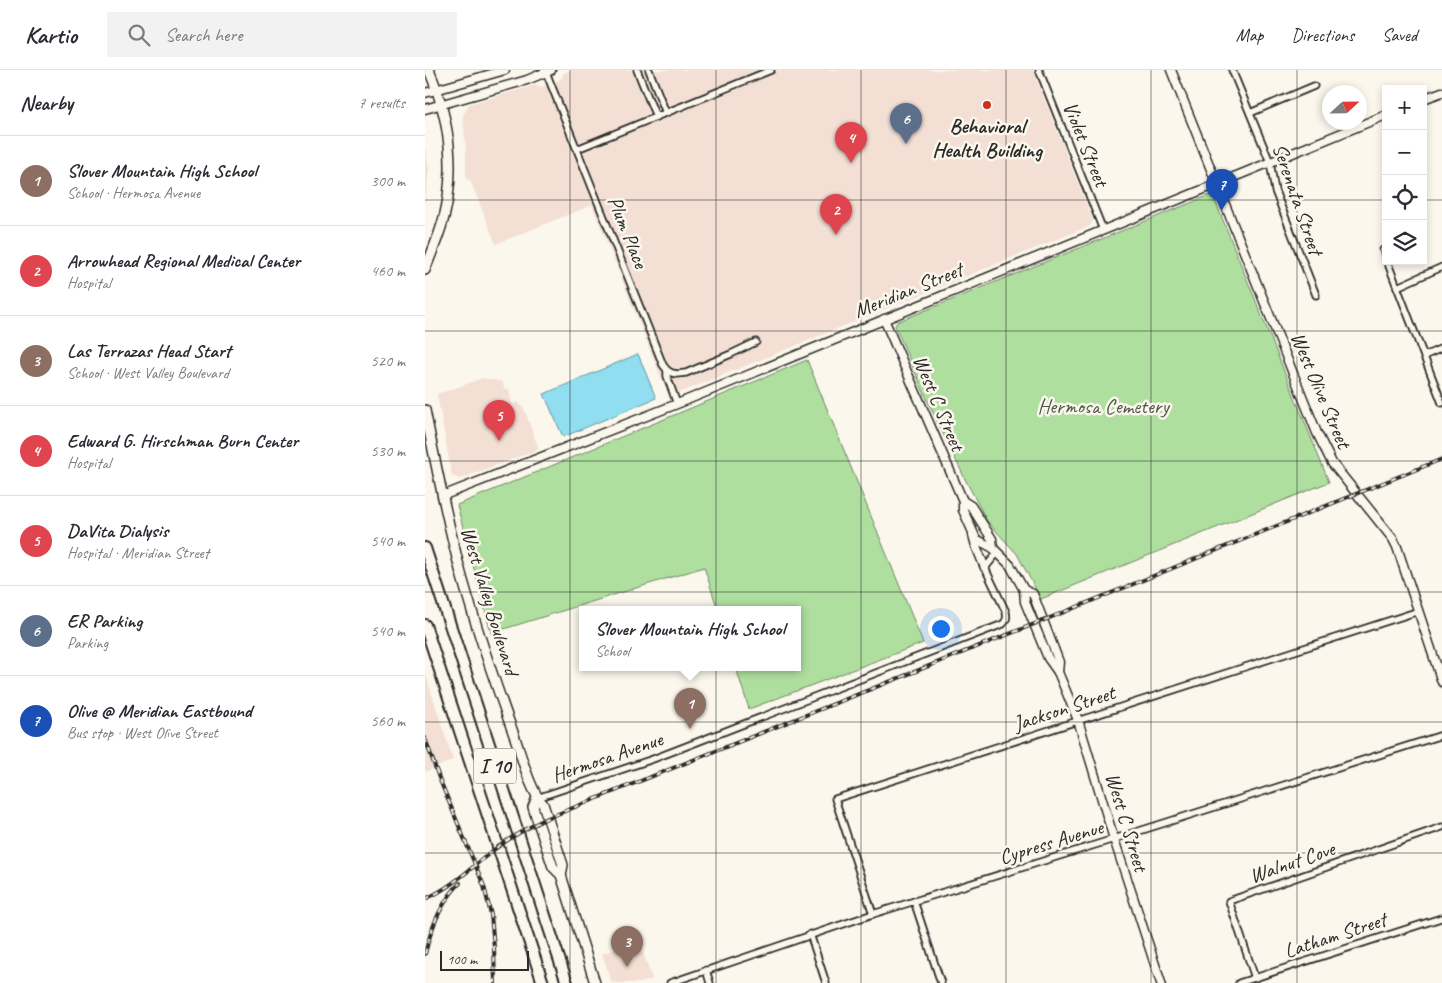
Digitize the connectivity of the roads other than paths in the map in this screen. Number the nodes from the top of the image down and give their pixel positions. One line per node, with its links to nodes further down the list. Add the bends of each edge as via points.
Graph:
1 (429, 70): 11 (main road)
2 (505, 70): 11 (street)
3 (637, 70): 19 (street)
4 (649, 70): 17 (street)
5 (771, 70): 17 (street)
6 (1039, 70): 24 (street, Violet Street)
7 (1171, 70): 23 (street, West Olive Street)
8 (1232, 70): 18 (street, Serenata Street)
9 (549, 71): 15 (street); 21 (street, Plum Place)
10 (1314, 86): 18 (street)
11 (437, 90): 13 (street); 15 (main road)
12 (1442, 92): 14 (street)
13 (425, 93)
14 (1427, 98)
15 (441, 105): 16 (street); 27 (main road, via 448,137 448,198)
16 (425, 108)
17 (666, 113): 19 (street)
18 (1250, 113): 22 (street, Serenata Street)
19 (656, 117): 21 (street)
20 (1382, 117): 22 (street, Meridian Street)
21 (577, 149): 34 (street, Plum Place)
22 (1270, 162): 23 (street, Meridian Street); 29 (street, Serenata Street, via 1275,191)
23 (1217, 184): 24 (street, Meridian Street); 44 (street, West Olive Street, via 1320,439 1333,463 1393,539)
24 (1103, 230): 30 (street, Meridian Street)
25 (1388, 265): 28 (street)
26 (1442, 267): 28 (street)
27 (425, 270)
28 (1397, 287): 33 (street)
29 (1316, 295)
30 (884, 319): 36 (street, Meridian Street); 39 (street, West C Street)
31 (756, 342): 34 (street, via 686,373)
32 (1442, 348): 33 (street)
33 (1424, 356): 35 (street)
34 (667, 370): 36 (street, Plum Place)
35 (1442, 403)
36 (677, 404): 38 (street, Meridian Street)
37 (425, 410): 38 (main road, West Valley Boulevard)
38 (442, 496): 49 (main road, West Valley Boulevard, via 463,579)
39 (963, 501): 40 (street, West C Street); 42 (street, West C Street, via 971,506 992,539)
40 (971, 531): 42 (street, West C Street, via 976,539); 43 (street)
41 (425, 548): 59 (highway, I 10)
42 (995, 550): 43 (street); 47 (street, West C Street, via 1010,564 1024,590 1025,602 1048,658 1058,672)
43 (985, 568): 49 (street, Hermosa Avenue, via 1006,612 1003,624 653,759)
44 (1419, 610): 46 (street, West Olive Street); 47 (street, Jackson Street)
45 (425, 625): 58 (highway, I 10)
46 (1442, 682)
47 (1078, 720): 51 (street, West C Street); 53 (street, Jackson Street, via 835,798)
48 (1442, 735): 51 (street, Cypress Avenue)
49 (537, 798): 60 (main road, West Valley Boulevard, via 533,806 553,867 561,875)
50 (1442, 827): 57 (street, Walnut Cove, via 1229,901)
51 (1114, 839): 52 (street, Cypress Avenue); 65 (street, West C Street)
52 (914, 901): 53 (street, Cypress Avenue); 64 (street)
53 (873, 914): 55 (street, Cypress Avenue)
54 (1441, 918): 57 (street, Latham Street)
55 (811, 934): 56 (street, Cypress Avenue); 63 (street)
56 (706, 970): 61 (street, Cypress Avenue); 62 (street)
57 (1255, 978): 66 (street, Latham Street)
58 (543, 983)
59 (567, 983)
60 (595, 983)
61 (670, 983)
62 (710, 983)
63 (826, 983)
64 (941, 983)
65 (1161, 983)
66 (1239, 983)

